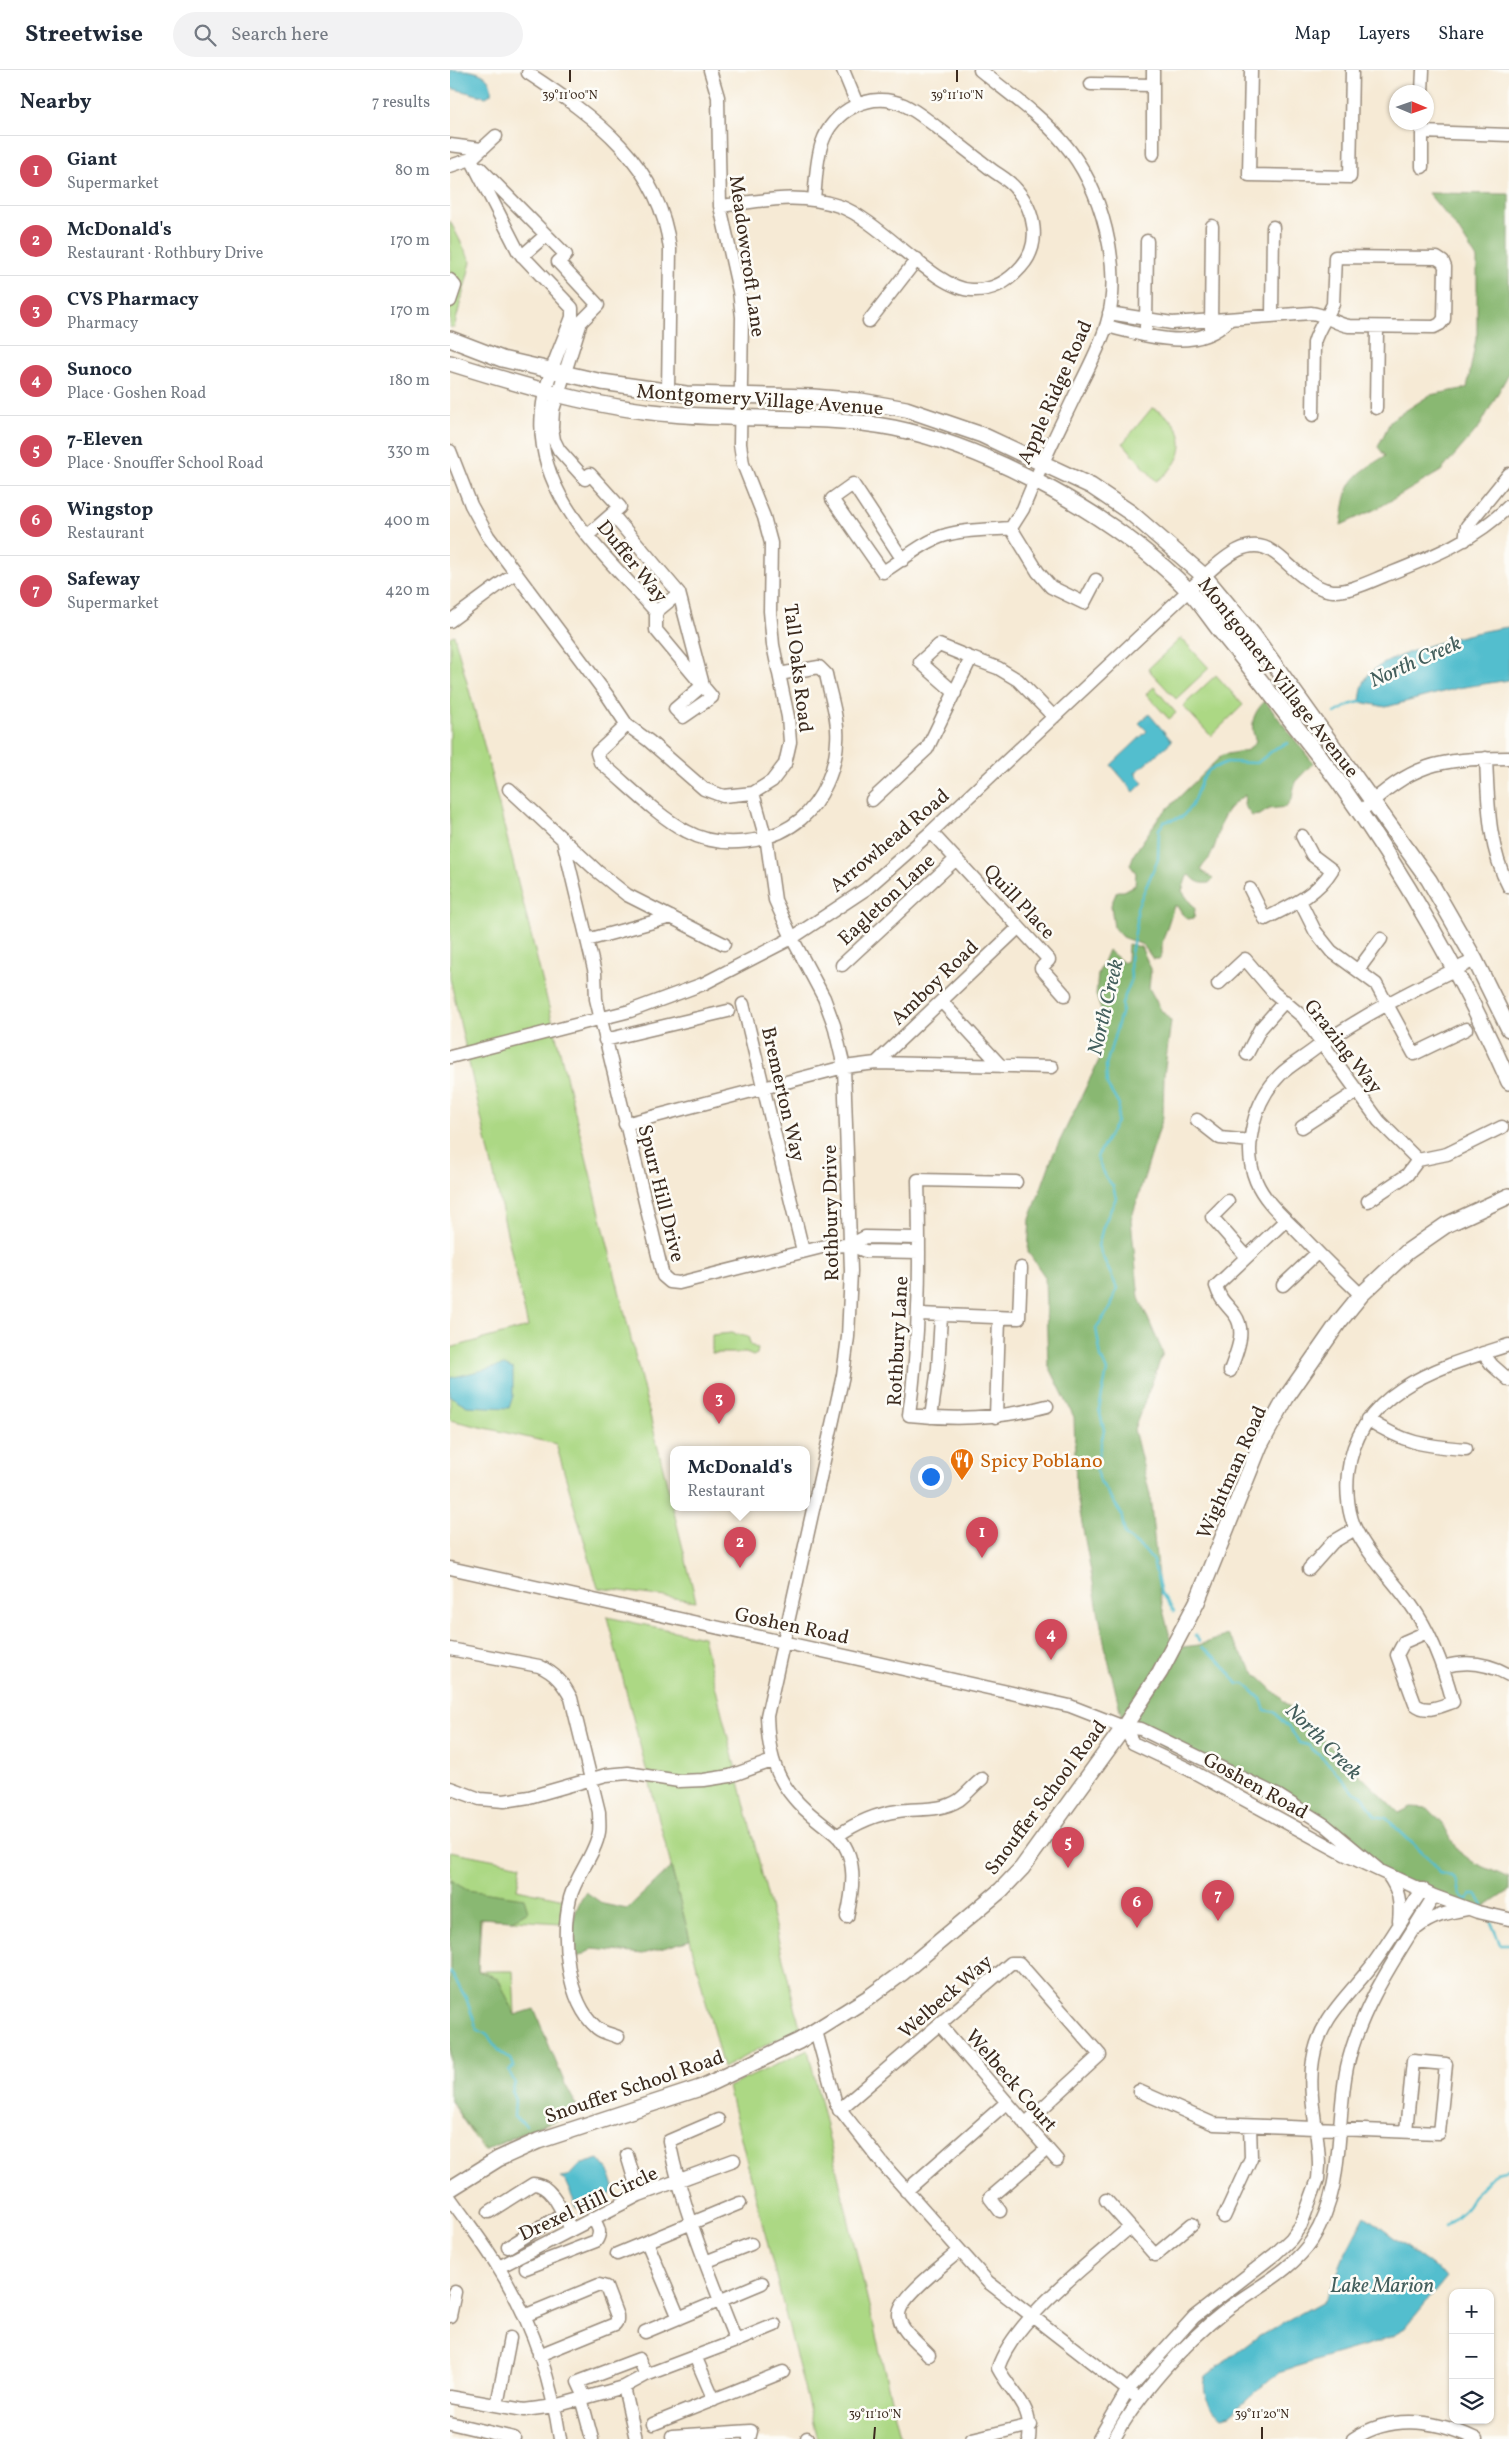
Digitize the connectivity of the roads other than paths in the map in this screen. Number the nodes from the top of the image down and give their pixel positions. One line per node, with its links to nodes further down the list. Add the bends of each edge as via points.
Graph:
1 (710, 70): 24 (street, Meadowcroft Lane, via 718,97)
2 (843, 70): 12 (street)
3 (980, 70): 33 (street, Apple Ridge Road, via 1038,116 1064,142 1083,171 1099,204 1108,237 1112,280)
4 (1153, 70): 10 (street)
5 (1251, 70): 6 (street, via 1249,175 1350,177)
6 (1352, 70)
7 (1422, 70): 11 (street)
8 (528, 73): 47 (street, via 566,98 622,147 652,186 662,207 670,249)
9 (1091, 84): 10 (street)
10 (1153, 85): 19 (street)
11 (1422, 85)
12 (857, 104): 23 (street, via 828,128 821,144); 30 (street, via 891,101 916,111 1015,188 1030,209 1034,227 1033,247 1012,278 996,286 971,290 959,288 946,282)
13 (1434, 129): 15 (street)
14 (1422, 130): 22 (street)
15 (1509, 135)
16 (496, 136): 18 (street)
17 (450, 145): 18 (street)
18 (481, 150): 20 (street)
19 (1153, 154)
20 (471, 159): 21 (street); 27 (street, Duffer Way); 29 (street, Duffer Way)
21 (450, 166)
22 (1422, 167)
23 (814, 199): 24 (street, via 796,196); 30 (street, via 841,206 858,215)
24 (720, 206): 49 (street, Meadowcroft Lane, via 742,317)
25 (1212, 226): 37 (street)
26 (1273, 227): 34 (street)
27 (546, 236): 29 (street); 46 (street, Duffer Way, via 566,255 558,262 598,305 582,322)
28 (1147, 241): 36 (street)
29 (522, 256): 46 (street, Duffer Way, via 572,308)
30 (918, 259): 39 (street)
31 (450, 280): 32 (street, via 455,286)
32 (450, 301)
33 (1109, 312): 36 (street); 40 (street, Apple Ridge Road)
34 (1272, 316): 35 (street, via 1311,312); 38 (street)
35 (1325, 316): 41 (street, via 1338,324); 41 (street, via 1333,304 1335,257 1437,258 1443,262 1444,319 1440,324 1434,327); 51 (street, via 1314,343)
36 (1146, 320): 37 (street, via 1172,323); 43 (street)
37 (1212, 320): 38 (street); 42 (street)
38 (1229, 320): 42 (street)
39 (869, 321)
40 (1106, 326): 43 (street); 55 (street, Apple Ridge Road)
41 (1377, 326): 50 (street)
42 (1211, 333): 43 (street, via 1178,340)
43 (1145, 334)
44 (450, 339): 46 (main road, Montgomery Village Avenue, via 502,359)
45 (450, 364): 48 (main road, Montgomery Village Avenue)
46 (558, 373): 47 (main road, Montgomery Village Avenue); 48 (street, Duffer Way)
47 (668, 391): 49 (main road, Montgomery Village Avenue)
48 (552, 394): 52 (main road, Montgomery Village Avenue, via 615,409); 53 (street, Duffer Way, via 542,412)
49 (741, 397): 52 (street, Meadowcroft Lane); 55 (main road, Montgomery Village Avenue, via 813,398 906,410 982,435)
50 (1376, 408)
51 (1313, 415)
52 (740, 418): 57 (main road, Montgomery Village Avenue, via 843,421 893,428 937,439 995,460); 72 (street, Tall Oaks Road, via 743,464 771,543 770,611)
53 (549, 443): 59 (street, Duffer Way, via 585,479 590,474 620,507); 61 (street, Duffer Way, via 544,455 554,487)
54 (450, 452): 64 (street, Tall Oaks Road, via 471,505 488,536)
55 (1043, 462): 57 (street, Apple Ridge Road); 65 (main road, Montgomery Village Avenue, via 1091,486 1131,513)
56 (1509, 474): 62 (street, via 1467,526)
57 (1035, 480): 60 (street, Apple Ridge Road); 67 (main road, Montgomery Village Avenue, via 1145,552)
58 (1509, 506): 62 (street, Arrowhead Road, via 1495,520)
59 (612, 514): 61 (street); 68 (street, Duffer Way)
60 (1011, 528): 63 (street, via 946,534); 66 (street, via 1051,587 1084,603)
61 (588, 535): 69 (street, Duffer Way)
62 (1465, 540): 65 (street, Arrowhead Road, via 1424,560 1342,590 1333,591 1312,584 1272,550 1260,547 1236,550)
63 (903, 560): 63 (street, via 883,572 832,498 854,484)
64 (515, 573): 70 (street); 75 (street, Tall Oaks Road)
65 (1204, 576): 67 (street, Arrowhead Road); 81 (main road, Montgomery Village Avenue, via 1254,636)
66 (1096, 580)
67 (1188, 590): 74 (street, Arrowhead Road); 82 (main road, Montgomery Village Avenue, via 1337,780)
68 (679, 593): 69 (street); 69 (street, Duffer Way, via 703,685 656,630)
69 (656, 612)
70 (450, 621)
71 (971, 658): 73 (street); 73 (street, via 939,645 920,662); 74 (street, via 1018,680)
72 (778, 674): 79 (street, Tall Oaks Road, via 790,742 785,764 772,781); 85 (street, via 819,666 826,674 837,741 832,772 816,802 801,819)
73 (955, 693): 80 (street, via 927,749)
74 (1054, 717): 83 (street, Arrowhead Road)
75 (627, 725): 79 (street, Tall Oaks Road, via 704,789 723,796); 85 (street, via 597,753 600,762 667,818 686,832 709,840 729,842)
76 (1486, 758): 77 (street); 81 (street, via 1428,766 1402,777); 88 (street, via 1493,842)
77 (1509, 758)
78 (509, 789): 86 (street)
79 (753, 793): 85 (street, Rothbury Drive)
80 (872, 800)
81 (1374, 800): 82 (street); 97 (main road, Montgomery Village Avenue, via 1429,880)
82 (1359, 813): 100 (main road, Montgomery Village Avenue, via 1409,890)
83 (931, 832): 87 (street, Quill Place); 93 (street, Arrowhead Road, via 866,889)
84 (1302, 836): 90 (street, via 1312,855 1332,870 1325,882)
85 (765, 837): 93 (street, Rothbury Drive, via 775,900)
86 (563, 840): 91 (street, via 627,895); 95 (street, Spurr Hill Drive)
87 (956, 859): 92 (street, Quill Place); 98 (street, Eagleton Lane)
88 (1509, 886)
89 (1250, 889): 90 (street, via 1265,919)
90 (1300, 901): 99 (street, via 1324,944)
91 (671, 917): 95 (street); 96 (street)
92 (1018, 928): 102 (street, Quill Place, via 1049,960 1041,968); 104 (street, Amboy Road)
93 (792, 938): 108 (street, Arrowhead Road, via 704,984 630,1011); 117 (street, Rothbury Drive, via 824,998)
94 (1381, 939): 99 (street)
95 (587, 940): 108 (street, Spurr Hill Drive)
96 (724, 944)
97 (1475, 960): 100 (street); 110 (main road, Montgomery Village Avenue)
98 (842, 965)
99 (1358, 970): 105 (street, via 1376,984)
100 (1453, 970): 105 (street); 119 (main road, Montgomery Village Avenue)
101 (1218, 984): 103 (street, Grazing Way, via 1245,959)
102 (1065, 995)
103 (1285, 1001): 112 (street, Grazing Way); 113 (street, via 1260,1029)
104 (942, 1002): 115 (street, Amboy Road); 116 (street)
105 (1388, 1003): 109 (street, via 1414,1054); 112 (street)
106 (743, 1004): 120 (street, Bremerton Way)
107 (728, 1011): 111 (street)
108 (600, 1018): 111 (street, Spurr Hill Drive); 114 (street, Arrowhead Road)
109 (1466, 1029)
110 (1509, 1029)
111 (606, 1040): 123 (street, Spurr Hill Drive)
112 (1324, 1043): 121 (street, Grazing Way); 126 (street, via 1280,1074 1270,1087 1254,1121)
113 (1247, 1054)
114 (450, 1057)
115 (876, 1063): 116 (street); 117 (street)
116 (1002, 1066): 118 (street)
117 (844, 1067): 120 (street); 134 (street, Rothbury Drive)
118 (1052, 1068)
119 (1509, 1082)
120 (762, 1089): 123 (street); 135 (street, Bremerton Way)
121 (1356, 1092): 124 (street); 127 (street, Grazing Way, via 1379,1121)
122 (1197, 1120): 126 (street, via 1220,1138)
123 (625, 1124): 135 (street, Spurr Hill Drive, via 660,1266 663,1276 670,1282 679,1283)
124 (1302, 1127)
125 (1502, 1127): 127 (street, via 1447,1154)
126 (1251, 1141): 132 (street, via 1251,1161 1256,1180 1265,1197)
127 (1418, 1160): 131 (street, via 1407,1175)
128 (1016, 1182): 133 (street, Rothbury Lane, via 918,1180)
129 (1509, 1196): 141 (main road, Wightman Road, via 1446,1225 1407,1252)
130 (1228, 1200): 138 (street, via 1212,1217)
131 (1368, 1201)
132 (1286, 1220): 137 (street); 138 (street)
133 (919, 1238): 134 (street, via 865,1237); 136 (street, Rothbury Lane)
134 (850, 1245): 135 (street, Spurr Hill Drive); 136 (street, Rothbury Lane, via 865,1251); 159 (street, Rothbury Drive, via 850,1294 843,1374)
135 (802, 1251)
136 (919, 1252): 142 (street, Rothbury Lane)
137 (1317, 1253): 140 (street); 141 (street)
138 (1246, 1256): 148 (street, via 1216,1286 1221,1300 1235,1315 1241,1333)
139 (1021, 1268): 144 (street, via 1018,1318)
140 (1284, 1285)
141 (1361, 1295): 163 (main road, Wightman Road, via 1286,1398 1253,1462 1185,1627)
142 (919, 1314): 143 (street); 152 (street, Rothbury Lane, via 909,1415)
143 (941, 1316): 144 (street); 152 (street)
144 (999, 1318): 151 (street)
145 (1509, 1337): 147 (street)
146 (1509, 1346): 147 (street)
147 (1483, 1352): 149 (street); 153 (street, via 1402,1388)
148 (1230, 1371)
149 (1509, 1380)
150 (1048, 1406): 151 (street, Rothbury Lane)
151 (996, 1416): 152 (street, Rothbury Lane)
152 (931, 1417)
153 (1367, 1419): 154 (street, via 1389,1433 1424,1446); 155 (street, via 1354,1442 1347,1480)
154 (1466, 1449)
155 (1355, 1529): 157 (street, via 1333,1542); 158 (street, via 1366,1550 1411,1605)
156 (450, 1568): 159 (street, Goshen Road)
157 (1309, 1569)
158 (1427, 1632): 161 (street); 161 (street, via 1401,1644 1398,1650 1398,1660 1418,1707 1433,1709 1453,1702)
159 (783, 1642): 163 (street, Goshen Road, via 1070,1706); 164 (street, Rothbury Drive, via 767,1716)
160 (450, 1649): 165 (street, via 549,1670 571,1698)
161 (1443, 1667): 162 (street, via 1468,1662)
162 (1509, 1675)
163 (1124, 1727): 169 (street, Goshen Road, via 1141,1729 1280,1796 1325,1826); 169 (street, Goshen Road, via 1133,1743 1197,1773); 177 (main road, Snouffer School Road, via 1022,1868 1001,1890 902,1973)
164 (772, 1761): 165 (street, via 730,1776 704,1780 628,1773); 168 (street, Rothbury Drive, via 794,1798)
165 (590, 1778): 167 (street, via 529,1797 504,1801 480,1799); 178 (street, via 599,1832 570,1898 566,1925 569,1972 587,2016 597,2028)
166 (982, 1779): 168 (street, via 949,1804 929,1810 899,1811 871,1817)
167 (450, 1788)
168 (837, 1836): 172 (street, via 854,1876)
169 (1383, 1872): 170 (street, Goshen Road); 174 (street, via 1396,1886 1400,1898)
170 (1428, 1892): 171 (street, Goshen Road); 174 (street); 175 (street)
171 (1468, 1908): 173 (street, Goshen Road); 175 (street, via 1425,1922)
172 (847, 1917)
173 (1509, 1918)
174 (1399, 1923): 185 (street, via 1371,1967 1344,1997 1323,2028 1313,2061)
175 (1410, 1935): 186 (street, via 1358,2032 1347,2068)
176 (940, 2026): 180 (street, Welbeck Court); 181 (street, Welbeck Way); 183 (street, Welbeck Way, via 1011,1964 1019,1963 1100,2055)
177 (816, 2031): 181 (street); 193 (main road, Snouffer School Road, via 707,2085 572,2128 524,2147)
178 (618, 2037)
179 (1139, 2091): 184 (street, via 1214,2124)
180 (1006, 2103): 183 (street, Welbeck Court); 194 (street)
181 (840, 2110): 194 (street)
182 (718, 2120): 192 (street, via 669,2141)
183 (1025, 2124): 188 (street, Welbeck Court)
184 (1250, 2126): 185 (street); 202 (street, via 1251,2158)
185 (1317, 2128): 186 (street); 233 (street, via 1318,2179 1301,2226 1275,2254 1194,2317)
186 (1341, 2130): 187 (street); 236 (street, via 1338,2169 1330,2201 1312,2239 1284,2270 1204,2328)
187 (1406, 2131): 187 (street, via 1413,2062 1446,2064 1439,2133)
188 (1047, 2149): 191 (street, Welbeck Court); 199 (street, via 990,2198)
189 (627, 2155): 195 (street)
190 (734, 2160): 192 (street)
191 (1056, 2160)
192 (677, 2183): 195 (street, Drexel Hill Circle); 204 (street, Drexel Hill Circle)
193 (450, 2189)
194 (906, 2191): 211 (street)
195 (639, 2195): 203 (street, Drexel Hill Circle)
196 (450, 2198): 214 (street)
197 (1106, 2200): 206 (street)
198 (740, 2203): 204 (street)
199 (1000, 2211)
200 (489, 2212): 201 (street, via 533,2184 539,2184 549,2192)
201 (562, 2214): 207 (street); 210 (street)
202 (1224, 2217)
203 (593, 2218): 207 (street, Drexel Hill Circle); 215 (street, via 600,2236 596,2241)
204 (690, 2223): 208 (street); 213 (street, Drexel Hill Circle)
205 (1192, 2224): 206 (street, via 1155,2256)
206 (1130, 2227): 219 (street)
207 (571, 2230): 214 (street, Drexel Hill Circle)
208 (647, 2242): 212 (street); 222 (street)
209 (751, 2244): 213 (street)
210 (508, 2247)
211 (959, 2252): 219 (street, via 988,2282); 228 (street, via 901,2306 901,2324)
212 (617, 2254)
213 (704, 2262): 218 (street, Drexel Hill Circle)
214 (499, 2267): 221 (street)
215 (526, 2268)
216 (762, 2283): 218 (street)
217 (455, 2292): 220 (street)
218 (720, 2302): 222 (street); 226 (street, Drexel Hill Circle)
219 (1032, 2315): 233 (street); 242 (street, via 1002,2356 998,2368 1017,2392)
220 (450, 2316)
221 (524, 2316): 227 (street); 227 (street, via 599,2285 606,2287 618,2321)
222 (679, 2318): 224 (street)
223 (775, 2325): 226 (street)
224 (645, 2332)
225 (510, 2338): 238 (street)
226 (736, 2341): 229 (street)
227 (540, 2355): 239 (street)
228 (929, 2355)
229 (695, 2356): 231 (street); 237 (street)
230 (783, 2372): 237 (street)
231 (646, 2375): 232 (street); 235 (street, via 639,2359 578,2382)
232 (624, 2387): 235 (street); 248 (street)
233 (1127, 2391): 236 (street); 251 (street)
234 (450, 2397): 238 (street)
235 (583, 2397): 239 (street); 247 (street)
236 (1141, 2399): 252 (street)
237 (714, 2400): 241 (street)
238 (497, 2405): 239 (street, via 524,2410)
239 (555, 2406): 246 (street)
240 (450, 2422): 245 (street)
241 (653, 2424)
242 (1031, 2425): 249 (street); 250 (street)
243 (750, 2435): 244 (street)
244 (672, 2436)
245 (514, 2438)
246 (560, 2439)
247 (592, 2439)
248 (636, 2439)
249 (972, 2439)
250 (1029, 2439)
251 (1099, 2439)
252 (1114, 2439)
253 (1353, 2439): 254 (street, via 1382,2425 1403,2421 1444,2425)
254 (1476, 2439)

